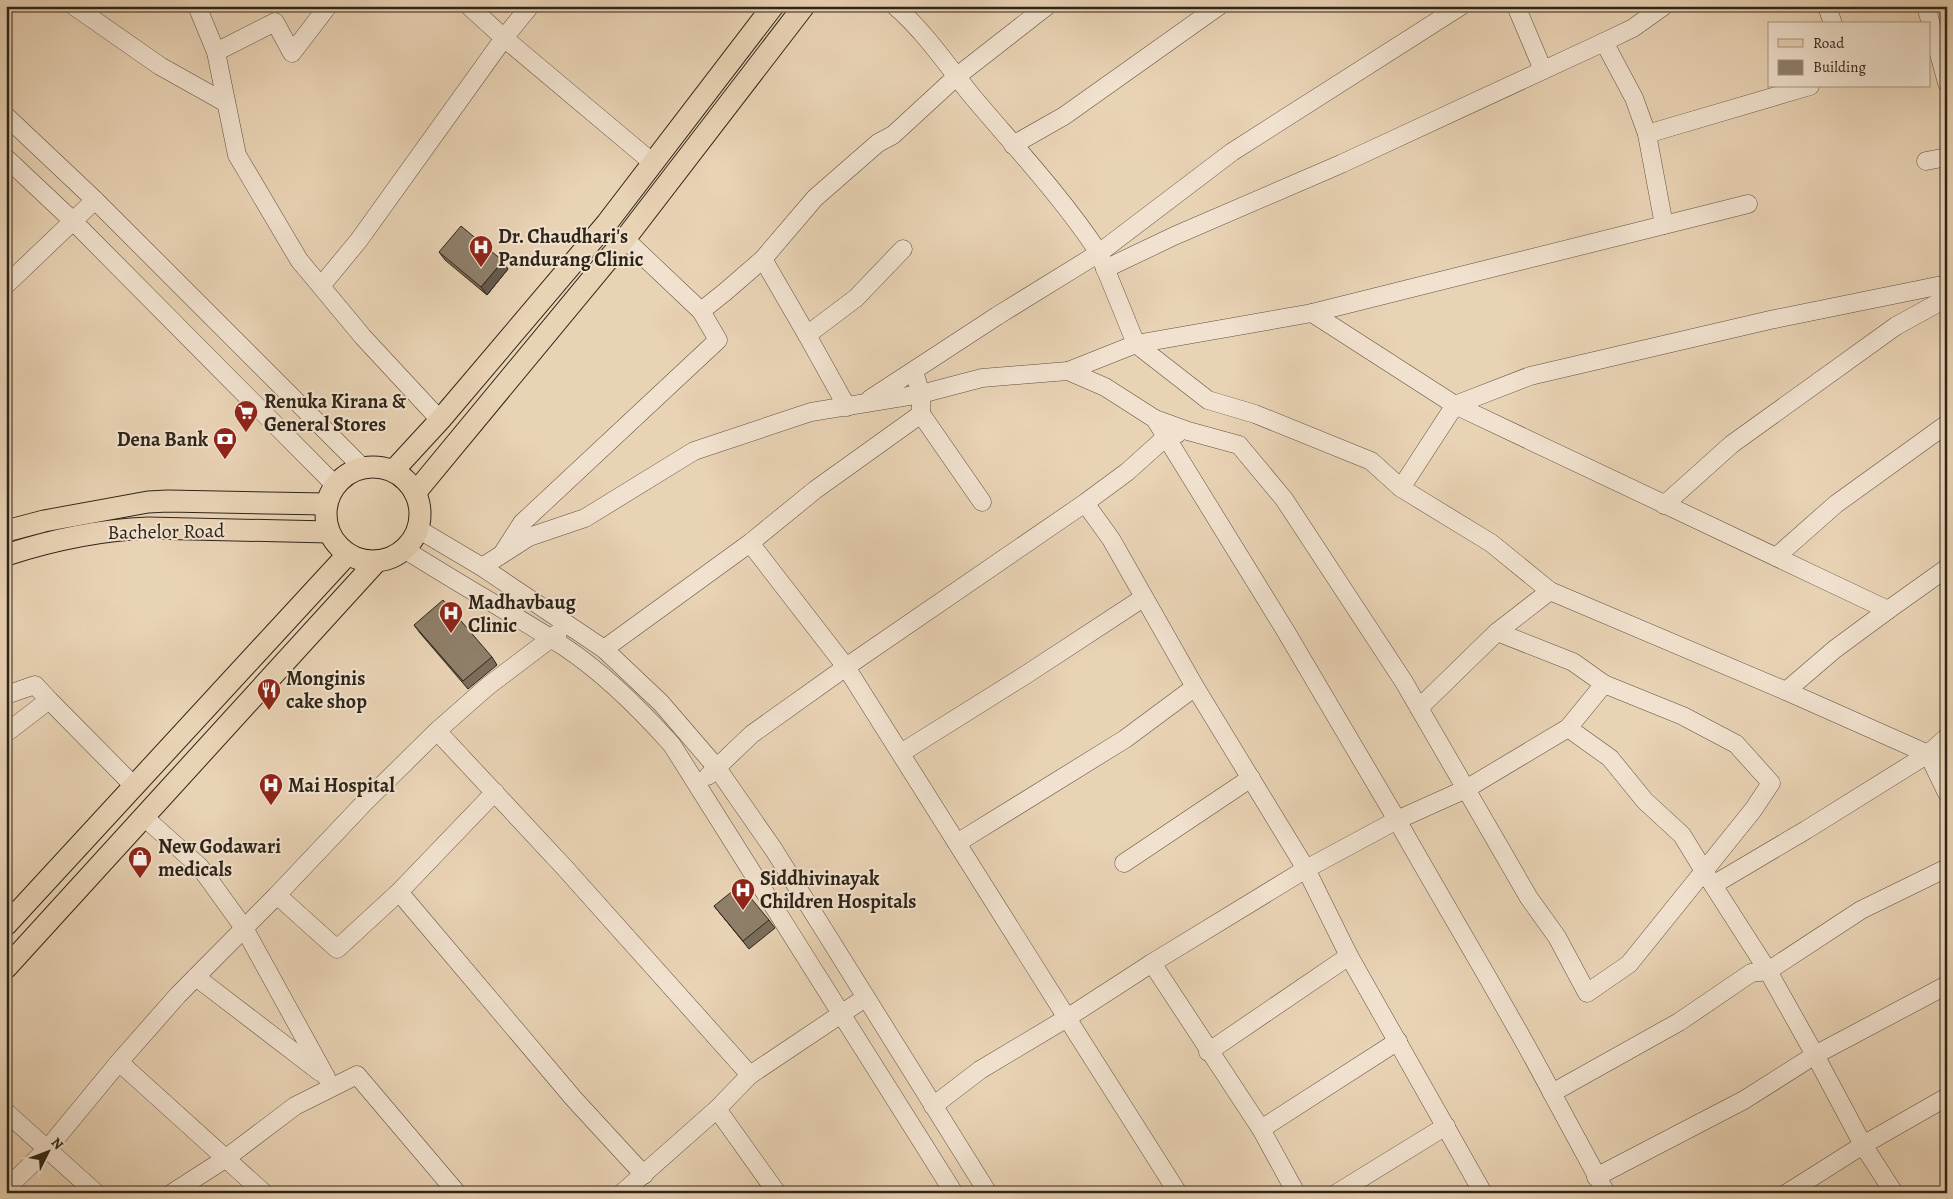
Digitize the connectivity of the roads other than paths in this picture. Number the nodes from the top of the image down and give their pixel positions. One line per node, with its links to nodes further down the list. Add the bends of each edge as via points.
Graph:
1 (74, 6): 24 (street, via 160,66)
2 (197, 6): 19 (street)
3 (328, 6): 19 (street, via 292,53 275,22)
4 (469, 6): 17 (street)
5 (530, 6): 17 (street)
6 (773, 6): 31 (main road)
7 (804, 6): 38 (main road)
8 (895, 6): 21 (street, via 912,21)
9 (1047, 6): 21 (street)
10 (1219, 6): 27 (street, via 1064,116)
11 (1461, 6): 36 (street, via 1232,152)
12 (1516, 6): 20 (street)
13 (1664, 6): 18 (street, via 1633,28)
14 (1827, 6): 16 (street)
15 (1926, 6): 22 (street)
16 (1832, 22)
17 (504, 38): 31 (street); 44 (street, via 359,240)
18 (1604, 42): 20 (street); 26 (street, via 1634,98)
19 (216, 52): 24 (street)
20 (1543, 70): 37 (street, via 1341,164)
21 (956, 76): 27 (street); 40 (street, via 893,135 878,143 815,198)
22 (1947, 83)
23 (1803, 88): 26 (street)
24 (226, 103): 44 (street, via 237,155 299,260)
25 (6, 116): 32 (street)
26 (1648, 134): 35 (street)
27 (1013, 144): 41 (street, via 1080,224)
28 (1947, 157): 30 (street)
29 (6, 158): 34 (street)
30 (1926, 161)
31 (653, 163): 59 (main road, via 607,223)
32 (95, 200): 34 (street); 63 (street)
33 (1748, 204): 35 (street)
34 (73, 221): 43 (street); 67 (street)
35 (1664, 225): 48 (street)
36 (1135, 226): 37 (street); 41 (street)
37 (1174, 236): 41 (street)
38 (625, 239): 47 (street); 66 (main road)
39 (903, 249): 50 (street, via 856,298)
40 (763, 258): 47 (street); 50 (street)
41 (1102, 261): 51 (street); 53 (street, via 996,316)
42 (1947, 284): 45 (street)
43 (6, 285)
44 (321, 286): 59 (street, via 363,338)
45 (1918, 290): 49 (street); 55 (street, via 1770,320 1530,376)
46 (1947, 298): 49 (street)
47 (701, 312): 78 (street, via 718,340 522,523)
48 (1312, 313): 51 (street); 55 (street)
49 (1896, 326): 70 (street, via 1732,444)
50 (807, 336): 56 (street)
51 (1136, 344): 52 (street); 65 (street, via 1208,400 1255,414 1371,461)
52 (1068, 370): 54 (street, via 982,378); 58 (street, via 1105,387)
53 (914, 372): 54 (street); 56 (street)
54 (921, 394): 56 (street); 57 (street)
55 (1455, 405): 65 (street); 70 (street)
56 (854, 406): 78 (street, via 811,412 694,451 585,518 529,537)
57 (921, 414): 68 (street); 74 (street, via 815,490)
58 (1155, 419): 61 (street); 62 (street)
59 (440, 420): 64 (main road)
60 (1947, 424): 79 (street, via 1836,504)
61 (1188, 431): 62 (street); 96 (street, via 1239,445 1273,485)
62 (1166, 437): 69 (street); 112 (street)
63 (362, 467): 64 (main road, via 384,467); 67 (main road, via 340,478)
64 (393, 471): 66 (main road, via 410,484)
65 (1401, 488): 83 (street, via 1491,543)
66 (415, 493): 71 (main road, via 420,513)
67 (330, 494): 72 (main road, Bachelor Road, via 162,501 44,521); 73 (main road, via 325,522)
68 (982, 502)
69 (1086, 503): 84 (street, via 1111,539); 90 (street)
70 (1664, 504): 79 (street)
71 (418, 529): 75 (main road); 81 (street)
72 (6, 531)
73 (329, 532): 76 (main road, Bachelor Road, via 118,529); 77 (main road, via 340,549)
74 (750, 542): 89 (street); 90 (street)
75 (404, 549): 80 (main road); 88 (street)
76 (6, 554)
77 (348, 554): 80 (main road); 107 (main road)
78 (501, 555): 81 (street)
79 (1776, 557): 85 (street)
80 (377, 561): 111 (main road)
81 (482, 567): 86 (street)
82 (1947, 568): 85 (street)
83 (1550, 591): 87 (street); 93 (street)
84 (1143, 598): 92 (street); 101 (street)
85 (1888, 610): 93 (street)
86 (568, 625): 88 (street); 89 (street)
87 (1497, 632): 91 (street, via 1573,662); 96 (street)
88 (550, 639): 98 (street, via 488,686); 106 (street, via 647,716 672,745)
89 (604, 649): 104 (street, via 661,703)
90 (846, 667): 101 (street); 104 (street, via 752,734)
91 (1604, 684): 97 (street); 117 (street, via 1683,716 1736,744 1770,783)
92 (1195, 687): 105 (street); 113 (street, via 1125,739)
93 (1786, 691): 102 (street)
94 (6, 695): 95 (street, via 35,685)
95 (49, 700): 99 (street); 107 (street)
96 (1419, 708): 108 (street)
97 (1568, 728): 108 (street); 117 (street, via 1610,758 1645,802 1682,835)
98 (437, 731): 109 (street); 119 (street)
99 (6, 733)
100 (1947, 737): 102 (street)
101 (901, 753): 113 (street)
102 (1928, 754): 103 (street); 110 (street); 117 (street, via 1806,830)
103 (1947, 758)
104 (716, 768): 106 (street); 128 (street, via 774,850)
105 (1251, 778): 114 (street); 116 (street)
106 (699, 785): 129 (street)
107 (134, 786): 120 (main road)
108 (1466, 789): 112 (street); 117 (street, via 1587,993 1629,964)
109 (495, 792): 118 (street); 135 (street)
110 (1947, 792)
111 (144, 817): 121 (street, via 200,867); 124 (main road)
112 (1397, 820): 116 (street); 137 (street)
113 (957, 843): 130 (street)
114 (1124, 863)
115 (1947, 868): 125 (street, via 1861,910)
116 (1306, 870): 122 (street); 123 (street)
117 (1709, 878): 125 (street)
118 (399, 892): 119 (street, via 338,948); 147 (street, via 574,1099)
119 (277, 895): 121 (street)
120 (6, 925)
121 (244, 928): 126 (street); 136 (street)
122 (1349, 956): 131 (street); 132 (street)
123 (1152, 963): 130 (street); 132 (street)
124 (6, 968)
125 (1768, 971): 133 (street); 137 (street, via 1751,973 1679,1022)
126 (196, 977): 134 (street); 136 (street)
127 (1947, 985): 133 (street)
128 (865, 998): 129 (street); 139 (street)
129 (842, 1014): 135 (street); 156 (street)
130 (1067, 1018): 139 (street, via 980,1070); 158 (street)
131 (1398, 1041): 142 (street); 143 (street)
132 (1208, 1052): 143 (street)
133 (1815, 1055): 144 (street); 148 (street, via 1744,1100)
134 (119, 1062): 145 (street); 146 (street)
135 (750, 1075): 140 (street)
136 (330, 1082): 146 (street); 153 (street, via 357,1075)
137 (1552, 1092): 148 (street)
138 (1947, 1097): 144 (street)
139 (933, 1106): 157 (street)
140 (717, 1109): 147 (street); 155 (street)
141 (6, 1112): 145 (street)
142 (1446, 1126): 160 (street); 161 (street)
143 (1260, 1129): 159 (street)
144 (1863, 1145): 163 (street); 164 (street)
145 (48, 1148): 149 (street); 150 (street)
146 (225, 1158): 151 (street); 152 (street)
147 (644, 1175): 154 (street)
148 (1596, 1177): 162 (street)
149 (6, 1189)
150 (96, 1193)
151 (172, 1193)
152 (264, 1193)
153 (457, 1193)
154 (622, 1193)
155 (777, 1193)
156 (954, 1193)
157 (988, 1193)
158 (1178, 1193)
159 (1296, 1193)
160 (1337, 1193)
161 (1483, 1193)
162 (1606, 1193)
163 (1787, 1193)
164 (1894, 1193)

